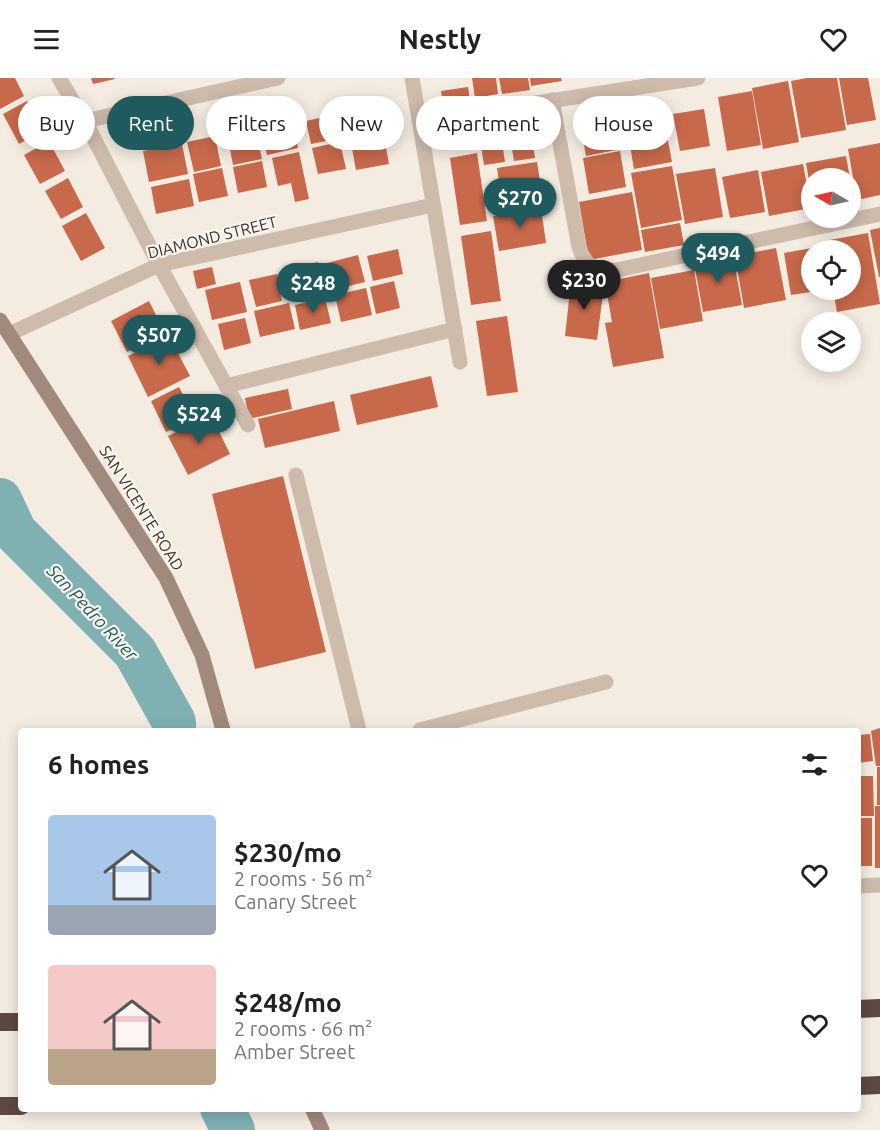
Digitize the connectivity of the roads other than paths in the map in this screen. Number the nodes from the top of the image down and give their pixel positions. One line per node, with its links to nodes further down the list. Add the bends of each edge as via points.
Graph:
1 (59, 78): 5 (street)
2 (278, 78): 7 (street)
3 (412, 78): 10 (street)
4 (698, 78): 6 (street)
5 (70, 96)
6 (561, 99)
7 (95, 119)
8 (95, 140): 12 (street)
9 (561, 149): 11 (street, via 583,260 602,271)
10 (434, 205): 12 (street, DIAMOND STREET); 14 (street)
11 (880, 214)
12 (159, 265): 15 (street, DIAMOND STREET); 17 (street)
13 (0, 320): 15 (main road, SAN VICENTE ROAD)
14 (455, 329): 16 (street); 17 (street)
15 (9, 334): 21 (main road, SAN VICENTE ROAD, via 166,578 202,655)
16 (460, 362)
17 (226, 386): 18 (street)
18 (248, 425)
19 (296, 475): 22 (street)
20 (606, 682): 23 (street)
21 (222, 728)
22 (359, 728)
23 (428, 728)
24 (880, 885): 25 (street)
25 (861, 886)
26 (880, 1008): 27 (highway)
27 (861, 1009)
28 (0, 1022): 29 (highway)
29 (18, 1022)
30 (880, 1085): 31 (highway)
31 (861, 1086)
32 (0, 1106): 33 (highway)
33 (18, 1106)
34 (314, 1112): 35 (main road)
35 (322, 1130)

